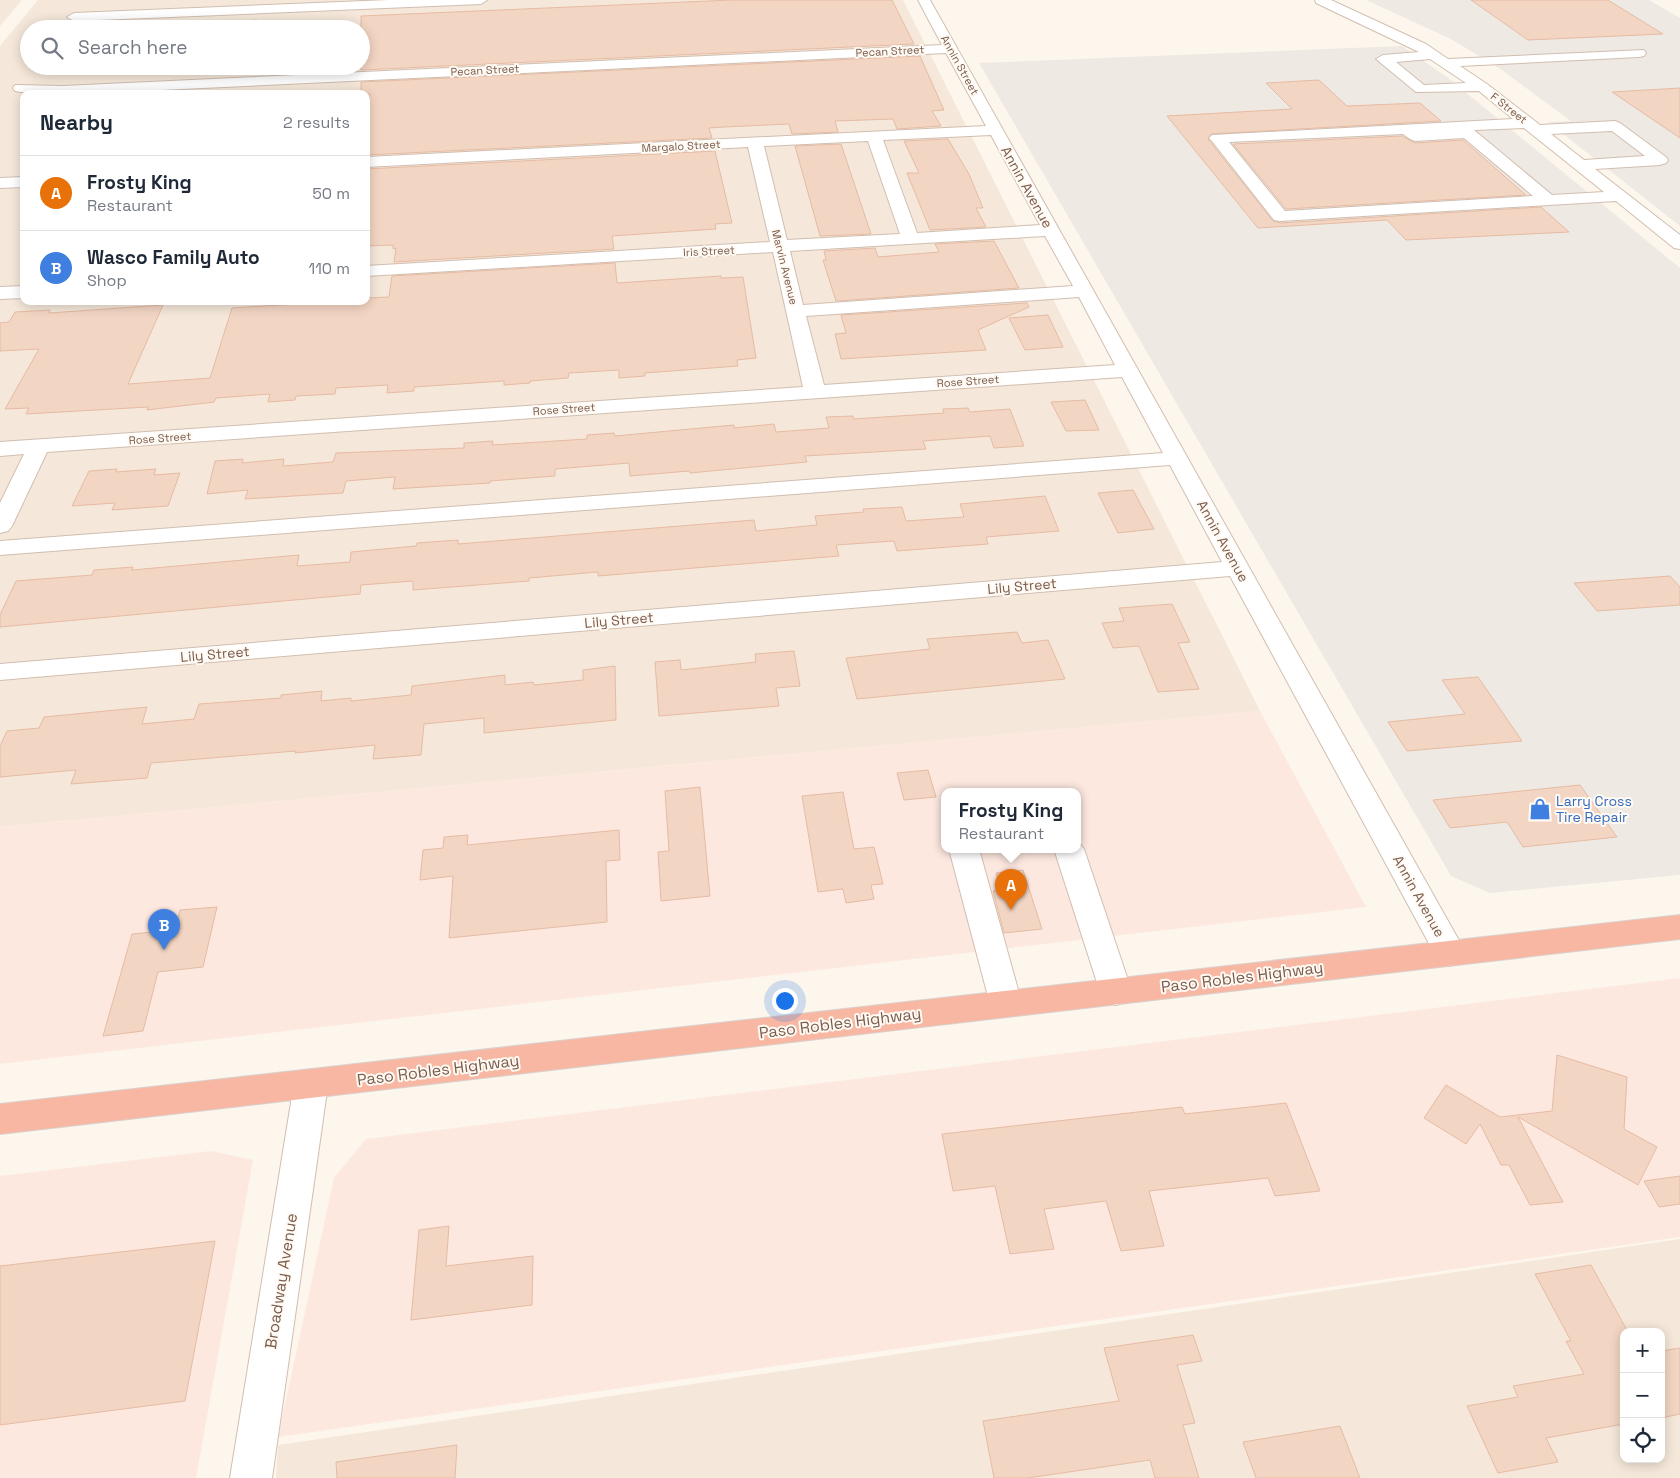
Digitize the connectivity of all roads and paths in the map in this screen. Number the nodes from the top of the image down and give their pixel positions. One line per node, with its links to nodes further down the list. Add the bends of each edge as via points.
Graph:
1 (481, 0): 4 (street)
2 (924, 0): 6 (street, Annin Street)
3 (1321, 0): 8 (street, F Street, via 1421,47)
4 (304, 4): 5 (street)
5 (74, 17)
6 (950, 48): 9 (street, Pecan Street); 15 (street, Annin Street)
7 (1639, 53): 8 (street)
8 (1439, 59): 10 (street, F Street); 10 (street, via 1383,58 1421,89)
9 (310, 78): 11 (street, Pecan Street, via 63,90); 12 (street)
10 (1482, 86): 13 (street, F Street)
11 (20, 88)
12 (306, 90)
13 (1532, 126): 14 (street); 19 (street, F Street); 19 (street, via 1615,126 1660,160)
14 (1406, 128): 23 (street, via 1415,136 1468,133); 23 (street, via 1217,138 1280,216)
15 (995, 130): 16 (street, Margalo Street); 24 (street, Annin Avenue)
16 (874, 136): 17 (street, Margalo Street); 25 (street)
17 (755, 142): 18 (street, Margalo Street); 27 (street, Marvin Avenue)
18 (370, 162)
19 (1581, 165): 22 (street, F Street)
20 (20, 182): 21 (street)
21 (0, 183)
22 (1619, 196): 23 (street); 26 (street, F Street)
23 (1548, 200)
24 (1051, 230): 25 (street, Iris Street); 30 (street, Annin Avenue)
25 (910, 238): 27 (street, Iris Street)
26 (1680, 244)
27 (780, 246): 28 (street, Iris Street); 32 (street, Marvin Avenue)
28 (370, 271)
29 (20, 292): 31 (street)
30 (1085, 292): 32 (street); 33 (street, Annin Avenue)
31 (0, 293)
32 (796, 310): 34 (street, Marvin Avenue)
33 (1128, 370): 34 (street, Rose Street); 37 (street, Annin Avenue)
34 (815, 392): 35 (street, Rose Street)
35 (39, 446): 36 (street, Rose Street); 38 (street)
36 (0, 449)
37 (1177, 458): 39 (street); 40 (street, Annin Avenue)
38 (0, 526)
39 (0, 548)
40 (1238, 568): 41 (street, Lily Street); 45 (street, Annin Avenue)
41 (0, 672)
42 (965, 853): 47 (street)
43 (1070, 853): 46 (street)
44 (1680, 927): 45 (highway, Paso Robles Highway)
45 (1450, 953): 46 (highway, Paso Robles Highway)
46 (1116, 992): 47 (highway, Paso Robles Highway)
47 (1006, 1004): 48 (highway, Paso Robles Highway)
48 (311, 1084): 49 (highway, Paso Robles Highway); 50 (street, Broadway Avenue)
49 (0, 1119)
50 (251, 1478)

